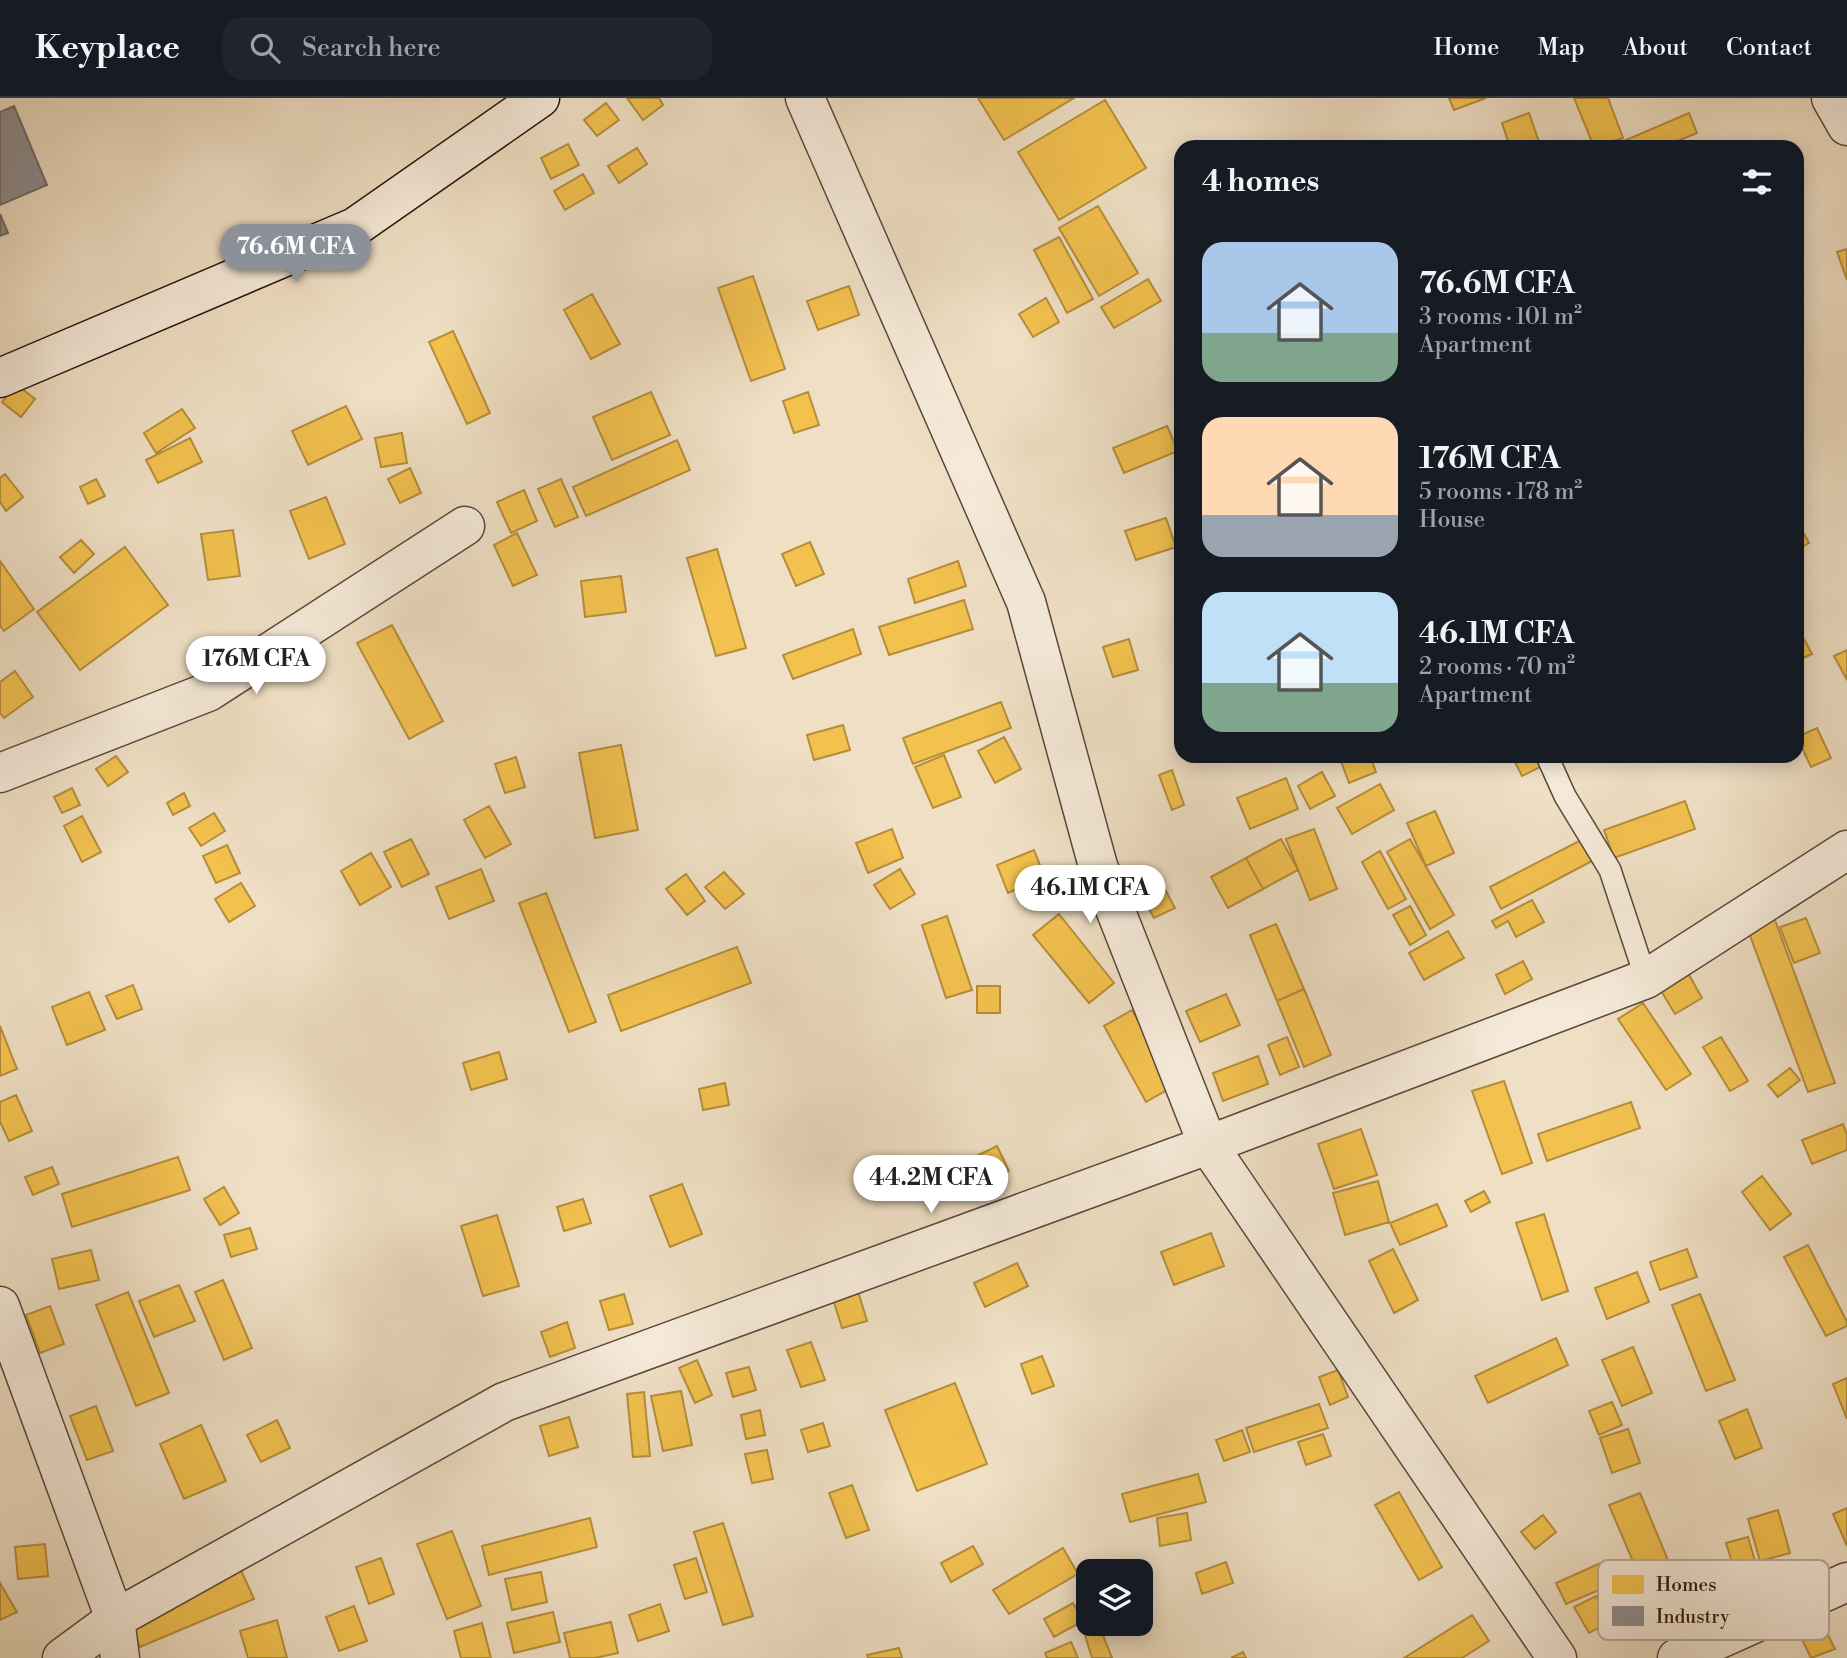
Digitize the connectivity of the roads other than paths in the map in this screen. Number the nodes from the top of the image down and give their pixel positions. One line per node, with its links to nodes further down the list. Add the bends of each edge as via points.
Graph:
1 (540, 98): 5 (street, via 355,227)
2 (805, 98): 11 (street, via 1026,602 1098,866)
3 (1831, 98): 4 (street)
4 (1847, 126)
5 (0, 378)
6 (465, 526): 8 (street, via 208,692)
7 (1550, 763): 10 (lane, via 1609,870)
8 (0, 774)
9 (1847, 850): 10 (street)
10 (1646, 979): 11 (street)
11 (1209, 1145): 15 (street, via 504,1402); 19 (street)
12 (0, 1306): 15 (street)
13 (1847, 1582): 14 (street)
14 (1829, 1590)
15 (115, 1619): 17 (street); 18 (street)
16 (1717, 1640): 20 (street)
17 (62, 1658)
18 (120, 1658)
19 (1558, 1658)
20 (1677, 1658)

